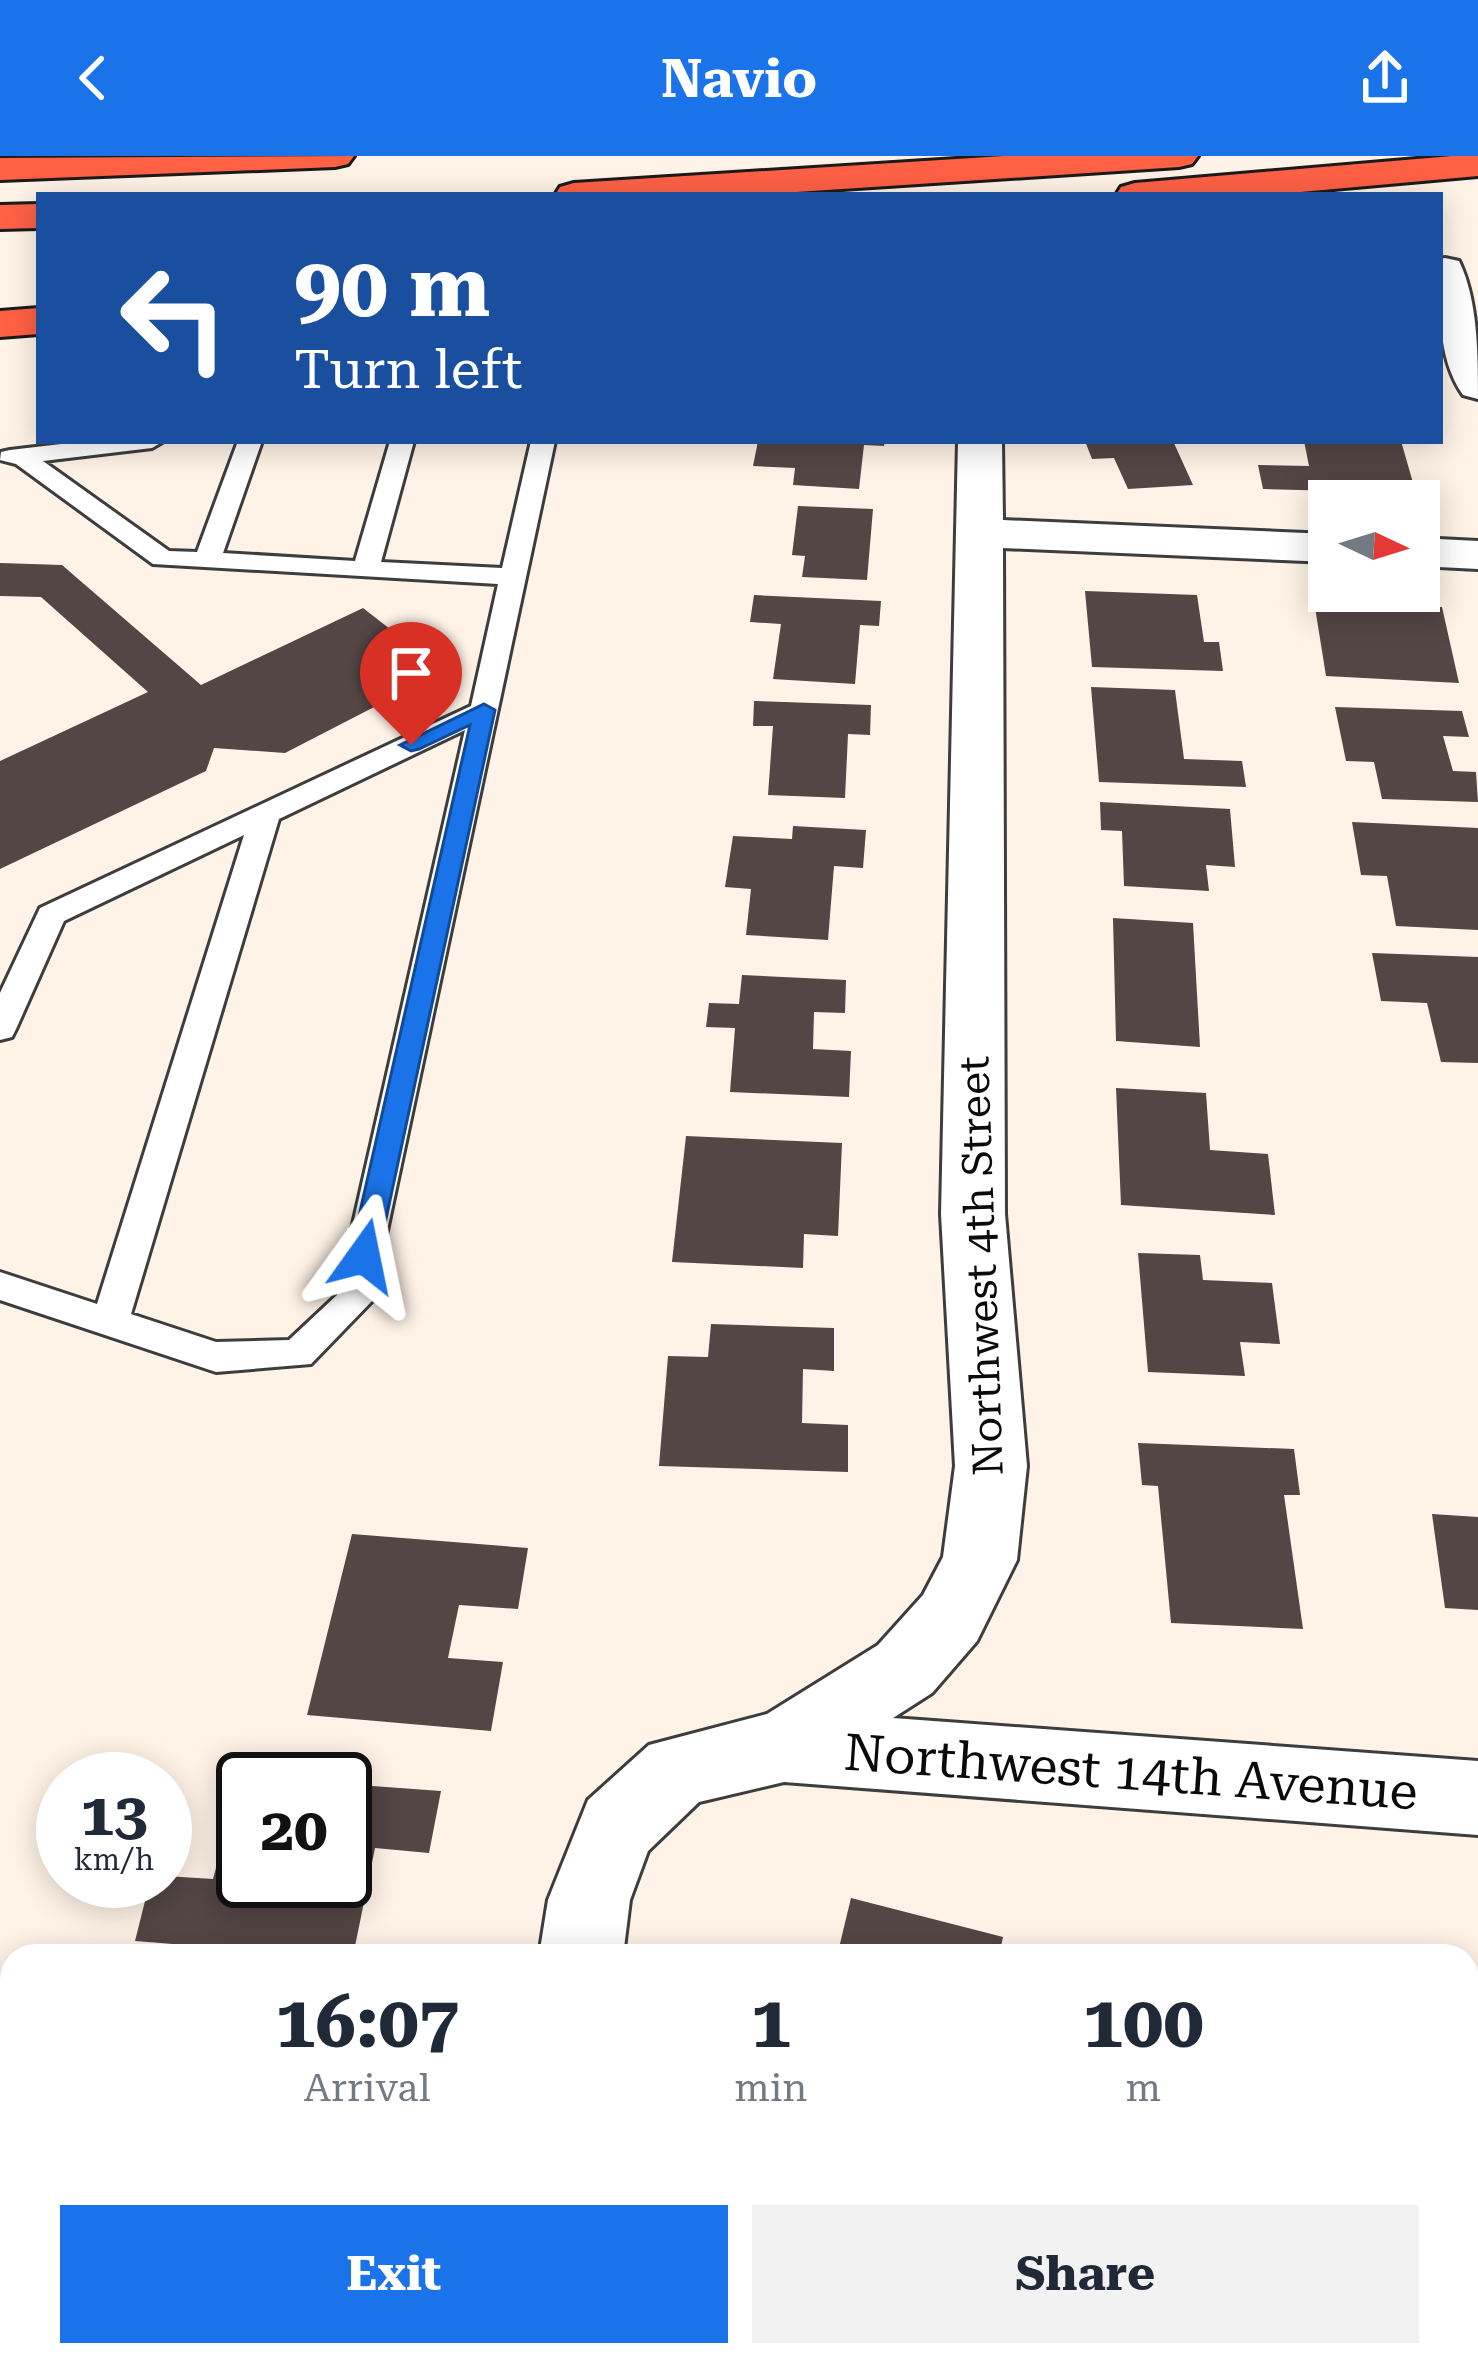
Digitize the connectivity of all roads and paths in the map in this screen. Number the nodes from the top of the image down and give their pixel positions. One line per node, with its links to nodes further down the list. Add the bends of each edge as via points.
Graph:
1 (335, 156): 4 (highway)
2 (1179, 156): 5 (highway)
3 (1469, 166): 6 (highway); 7 (highway)
4 (0, 169)
5 (621, 192)
6 (1170, 192)
7 (1283, 192)
8 (36, 216): 9 (highway)
9 (0, 217)
10 (36, 253): 11 (highway)
11 (0, 254)
12 (1445, 270): 15 (street)
13 (36, 321): 14 (highway)
14 (0, 324)
15 (1478, 386)
16 (126, 444): 21 (lane)
17 (249, 444): 26 (lane)
18 (402, 444): 27 (lane)
19 (542, 444): 28 (lane)
20 (980, 444): 22 (street, Northwest 4th Street)
21 (11, 457): 26 (lane, via 162,558)
22 (979, 533): 23 (street); 34 (street, Northwest 4th Street, via 973,1214 992,1466 980,1560 950,1618 905,1669)
23 (1308, 547)
24 (1440, 553): 25 (street)
25 (1478, 555)
26 (207, 560): 27 (lane)
27 (366, 569): 28 (lane)
28 (513, 577): 29 (lane)
29 (484, 710): 30 (lane); 33 (lane, via 354,1301 298,1354 216,1357)
30 (266, 813): 31 (lane, via 51,915); 33 (lane)
31 (0, 1029)
32 (0, 1286): 33 (lane)
33 (110, 1322)
34 (784, 1746): 35 (street, Northwest 14th Avenue); 36 (street, Northwest 4th Street, via 677,1771 617,1827 589,1900)
35 (1478, 1798)
36 (583, 1944)

